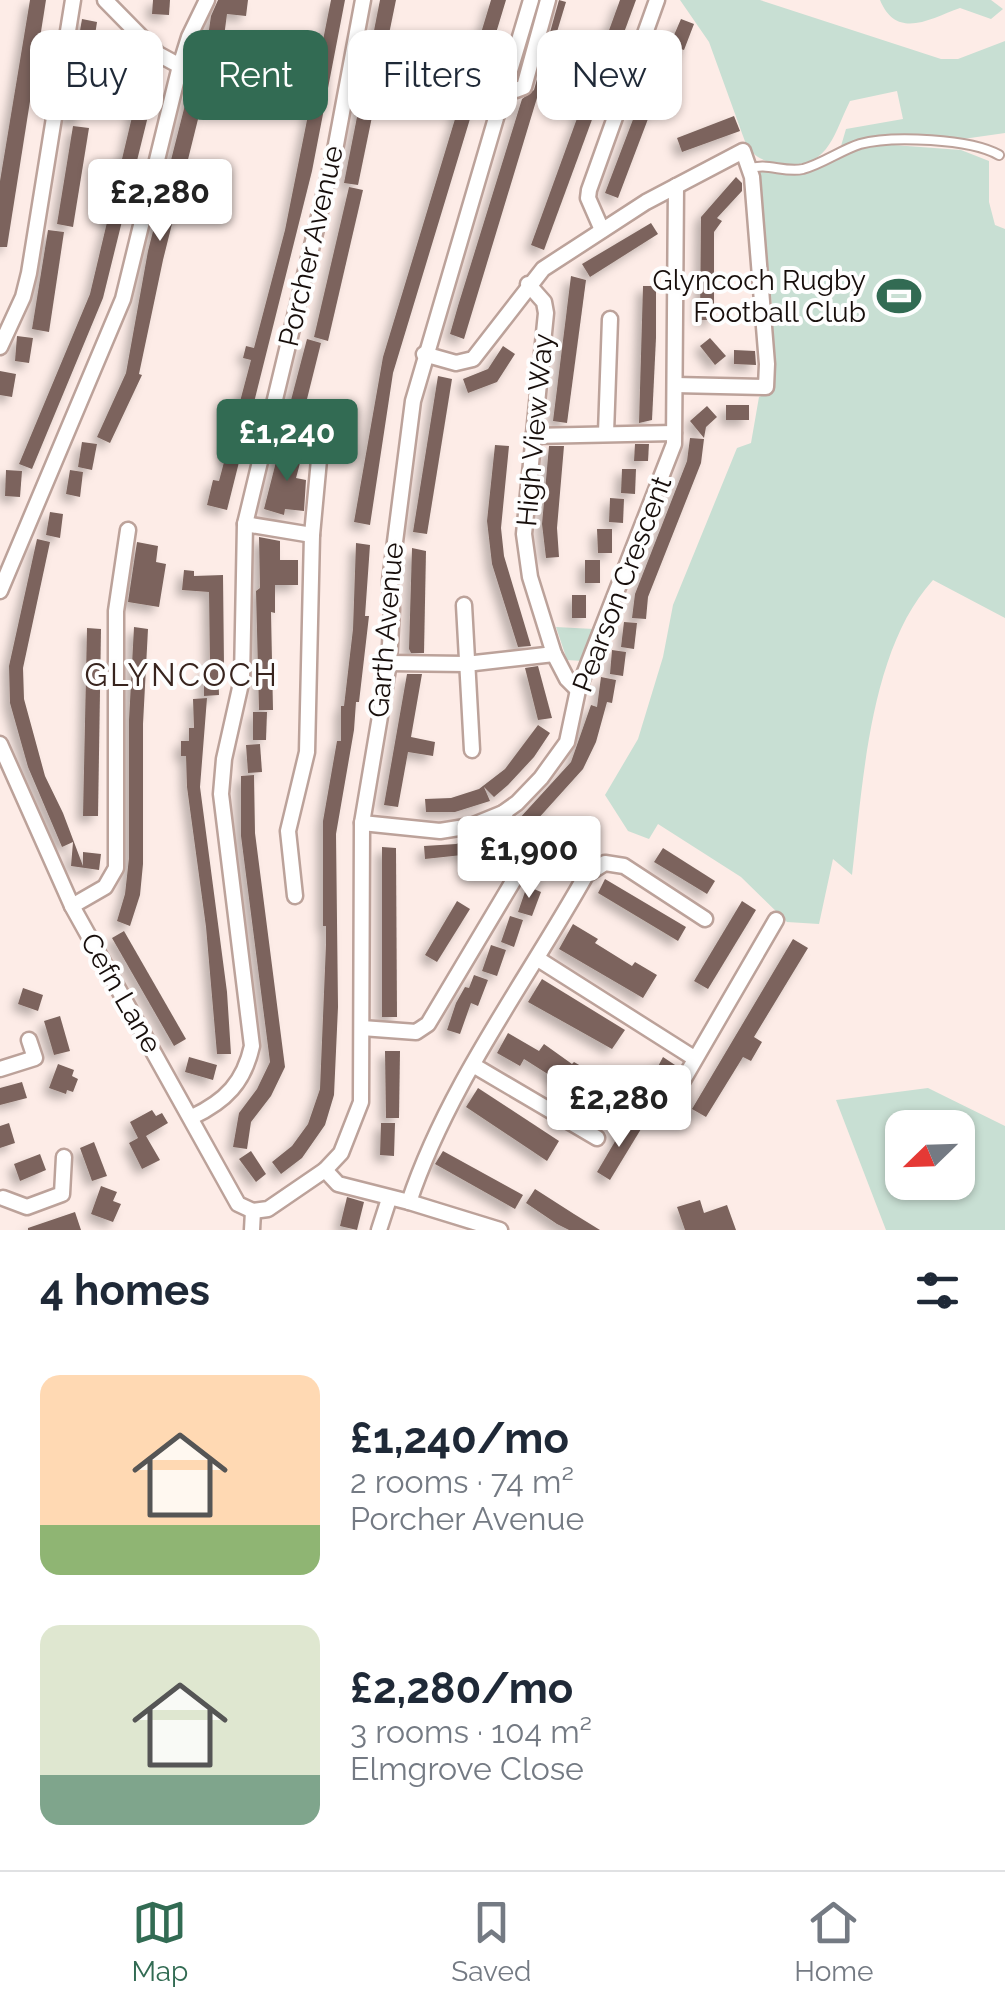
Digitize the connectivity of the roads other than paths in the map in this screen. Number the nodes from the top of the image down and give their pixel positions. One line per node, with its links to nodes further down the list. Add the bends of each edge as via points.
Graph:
1 (73, 0): 18 (street, via 29,272)
2 (105, 0): 9 (street, via 158,54)
3 (207, 0): 9 (street)
4 (363, 0): 25 (street, Porcher Avenue, via 335,150)
5 (531, 0): 8 (street)
6 (548, 0): 10 (street, Garth Avenue, via 524,87)
7 (656, 0): 15 (street, via 589,190)
8 (517, 47)
9 (180, 66): 28 (street, via 123,299)
10 (517, 90)
11 (495, 120): 19 (street, Garth Avenue)
12 (999, 155): 13 (lane, via 952,143 881,140 799,170 761,165)
13 (751, 173): 14 (street, via 742,150); 20 (street, via 766,387)
14 (676, 186): 15 (street); 20 (street, Pearson Crescent)
15 (602, 230): 16 (street)
16 (528, 284): 19 (street, via 473,359 456,363); 23 (street, High View Way, via 546,313)
17 (610, 319): 21 (street)
18 (0, 347)
19 (424, 354): 31 (street, Garth Avenue, via 395,528)
20 (676, 385): 22 (street, Pearson Crescent)
21 (606, 432): 22 (street); 23 (street)
22 (674, 432): 33 (street, Pearson Crescent, via 671,460)
23 (533, 436): 30 (street, High View Way, via 524,534)
24 (320, 449): 27 (street)
25 (245, 524): 27 (street); 49 (street, Porcher Avenue, via 242,679 221,794 252,1046 237,1087)
26 (128, 530): 39 (street, via 116,611 116,868 106,887)
27 (312, 536): 38 (street, via 307,752 288,831)
28 (0, 591)
29 (464, 606): 32 (street)
30 (554, 654): 32 (street); 33 (street, High View Way)
31 (388, 663): 32 (street); 37 (street, Garth Avenue)
32 (466, 664): 35 (street)
33 (578, 690): 36 (street, Pearson Crescent, via 560,755)
34 (0, 744): 39 (street, Cefn Lane)
35 (472, 750)
36 (503, 813): 37 (street, Pearson Crescent, via 456,831); 43 (street, via 524,855 522,868 428,1024 416,1032)
37 (362, 824): 43 (street, Garth Avenue)
38 (295, 896)
39 (72, 906): 49 (street, Cefn Lane)
40 (705, 919): 42 (street, via 624,866 606,863 586,875)
41 (776, 920): 45 (street)
42 (538, 959): 45 (street); 46 (street)
43 (362, 1028): 52 (street, Garth Avenue, via 361,1102 341,1154)
44 (29, 1040): 47 (street, via 35,1058)
45 (694, 1058): 48 (street)
46 (473, 1065): 50 (street); 55 (street, via 422,1162)
47 (0, 1069)
48 (678, 1089)
49 (192, 1117): 56 (street, Cefn Lane, via 238,1204)
50 (597, 1138)
51 (64, 1158): 53 (street, via 62,1194 27,1206)
52 (325, 1170): 54 (street, via 338,1184); 56 (street)
53 (1, 1199)
54 (389, 1199): 55 (street); 58 (street)
55 (409, 1202): 59 (street)
56 (253, 1211): 57 (street)
57 (250, 1229)
58 (379, 1230)
59 (500, 1230)

